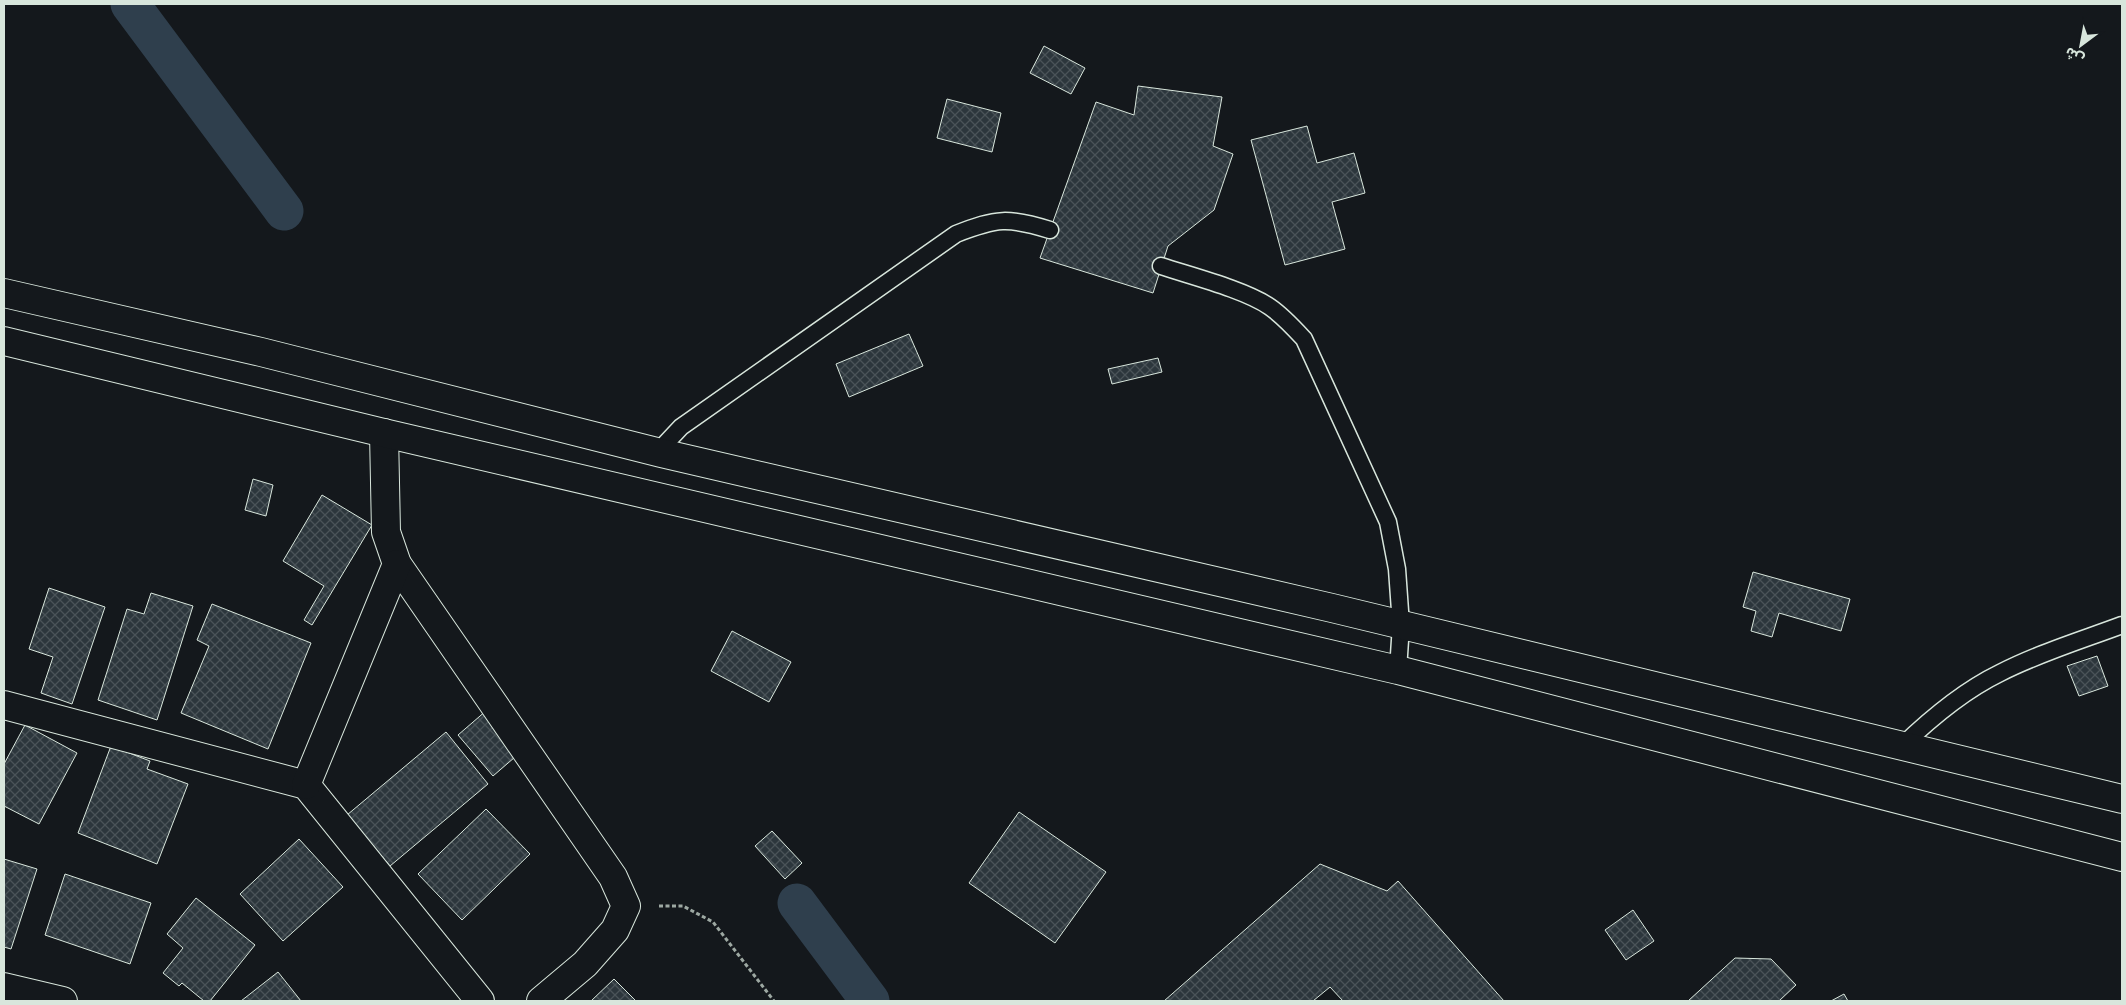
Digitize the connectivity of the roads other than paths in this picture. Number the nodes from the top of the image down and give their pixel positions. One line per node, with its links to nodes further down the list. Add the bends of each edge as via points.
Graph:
1 (1050, 230): 6 (lane, via 1019,221 986,222 956,234 681,427)
2 (1161, 266): 9 (lane, via 1269,305 1304,339 1388,522 1398,569)
3 (4, 293): 6 (main road, via 261,352)
4 (4, 341): 5 (main road)
5 (384, 433): 7 (main road, via 386,532); 10 (main road)
6 (661, 452): 9 (main road)
7 (397, 564): 13 (main road); 19 (main road, via 613,877 626,906 615,930 585,964)
8 (2122, 625): 12 (lane, via 2001,672 1932,717)
9 (1401, 626): 10 (lane); 12 (main road)
10 (1398, 670): 15 (main road)
11 (4, 705): 13 (main road)
12 (1902, 746): 14 (main road)
13 (306, 784): 18 (main road)
14 (2122, 799)
15 (2122, 857)
16 (4, 987): 17 (main road)
17 (63, 1001)
18 (480, 1001)
19 (540, 1001)

